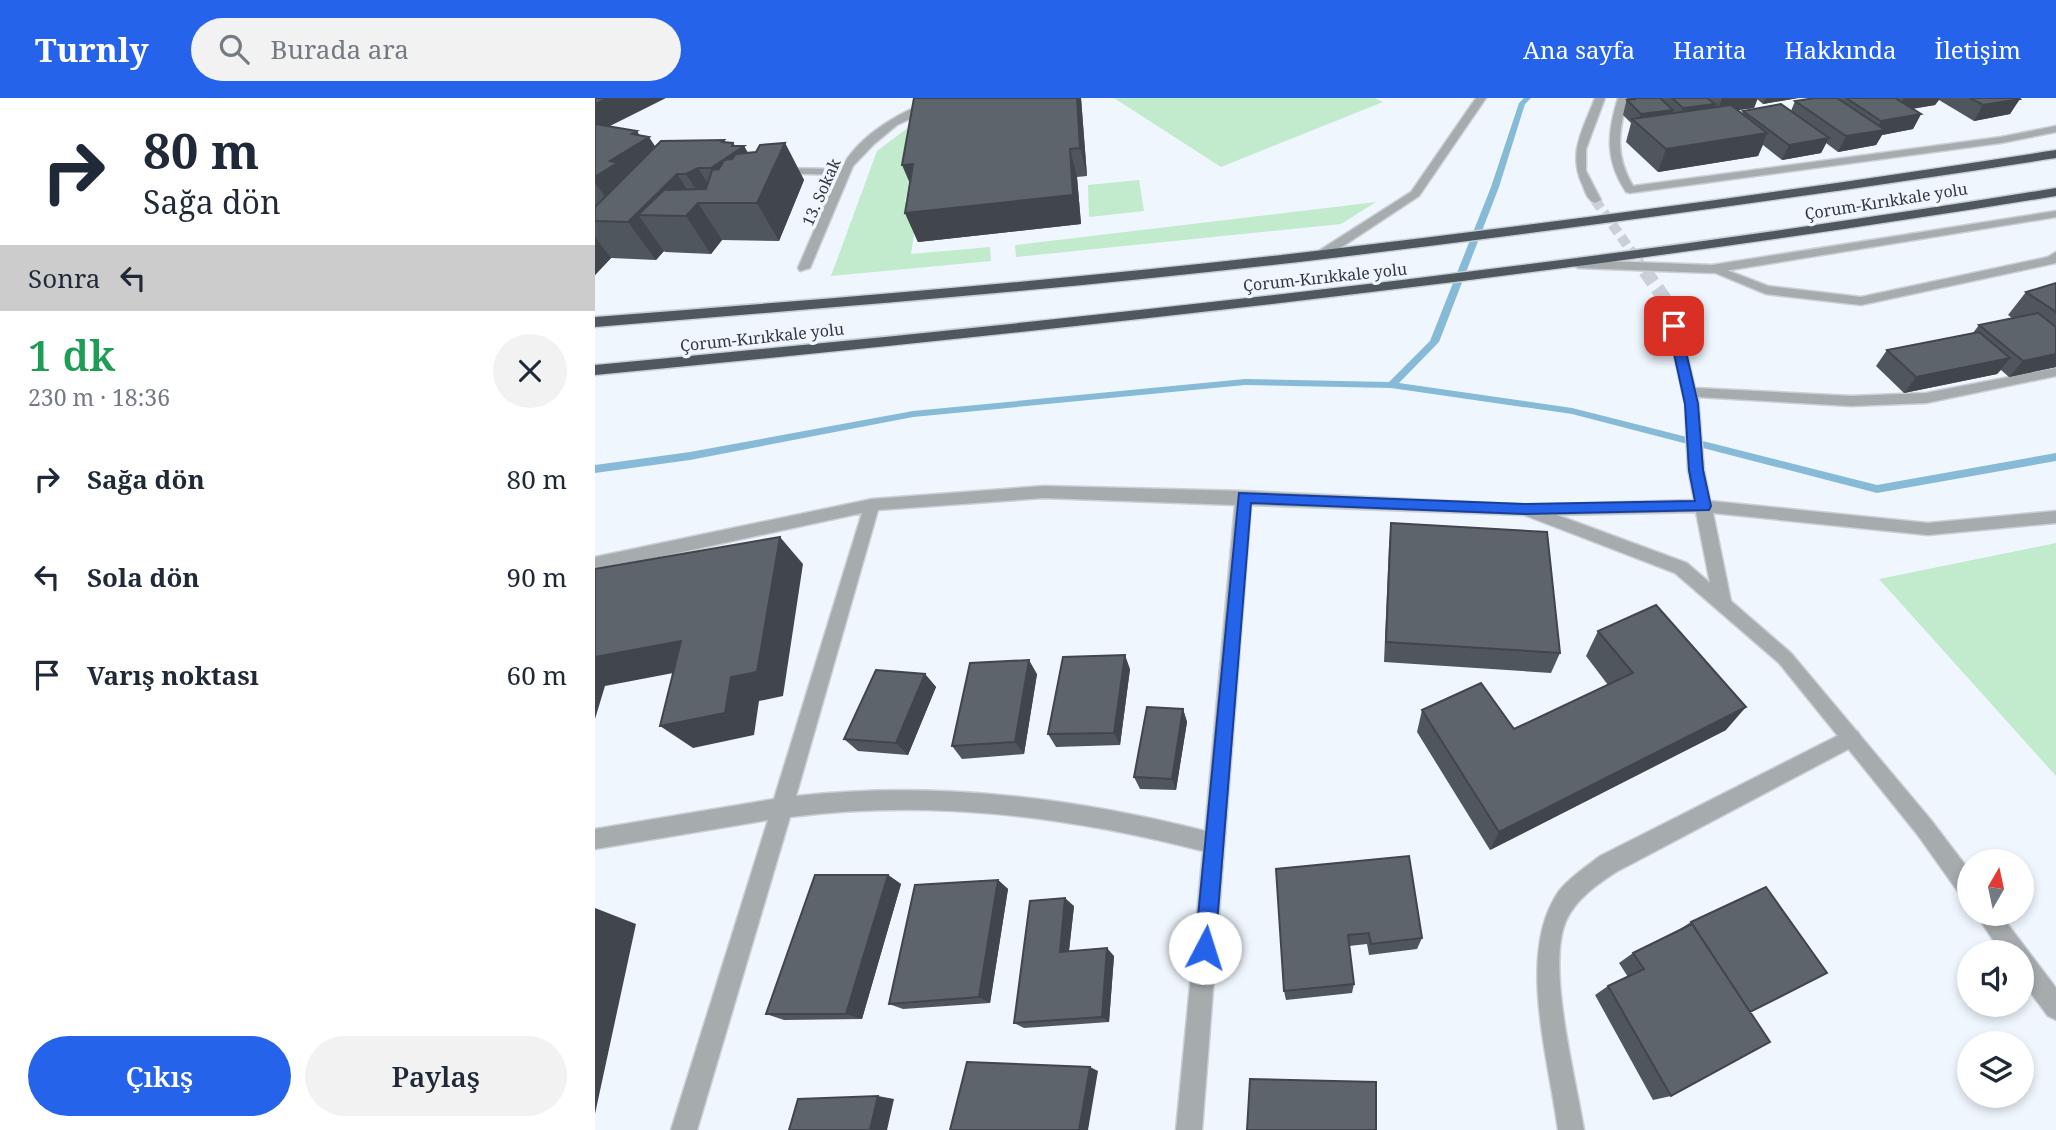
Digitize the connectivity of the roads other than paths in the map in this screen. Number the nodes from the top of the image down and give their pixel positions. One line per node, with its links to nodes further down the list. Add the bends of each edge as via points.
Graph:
1 (950, 98): 8 (street, 13. Sokak, via 901,117 859,151)
2 (1481, 98): 12 (street, via 1415,194)
3 (1600, 98): 10 (street, via 1581,149 1581,172)
4 (1623, 98): 5 (street, via 1613,129 1613,153 1616,168 1630,190)
5 (2056, 129)
6 (2056, 154): 12 (highway, Çorum-Kırıkkale yolu, via 1864,184)
7 (762, 169): 8 (street)
8 (845, 172): 15 (street, 13. Sokak)
9 (2056, 192): 14 (highway, Çorum-Kırıkkale yolu)
10 (1595, 200)
11 (2056, 214): 16 (street)
12 (1321, 255): 18 (highway, Çorum-Kırıkkale yolu)
13 (2056, 256): 16 (street, via 1861,301 1766,290)
14 (1579, 264): 16 (street); 19 (highway, Çorum-Kırıkkale yolu, via 968,334)
15 (804, 268)
16 (1712, 269)
17 (1668, 304): 21 (street)
18 (595, 322)
19 (595, 370)
20 (2056, 372): 21 (street, via 1926,398)
21 (1690, 398): 24 (street)
22 (1244, 497): 23 (street, via 1044,492); 25 (street); 32 (street)
23 (872, 505): 27 (street); 30 (street)
24 (1703, 506): 25 (street); 26 (street, via 1928,529); 28 (street)
25 (1525, 509): 28 (street, via 1681,568)
26 (2056, 517)
27 (595, 564)
28 (1723, 605): 29 (street, via 1785,658)
29 (1851, 738): 33 (street); 38 (street, via 1608,864 1574,888 1553,926 1547,974)
30 (782, 808): 31 (street); 32 (street, via 857,800 1002,802 1097,815); 36 (street)
31 (595, 839)
32 (1214, 844): 37 (street)
33 (1957, 872)
34 (2034, 978): 35 (street)
35 (2056, 1008)
36 (684, 1130)
37 (1189, 1130)
38 (1571, 1130)

